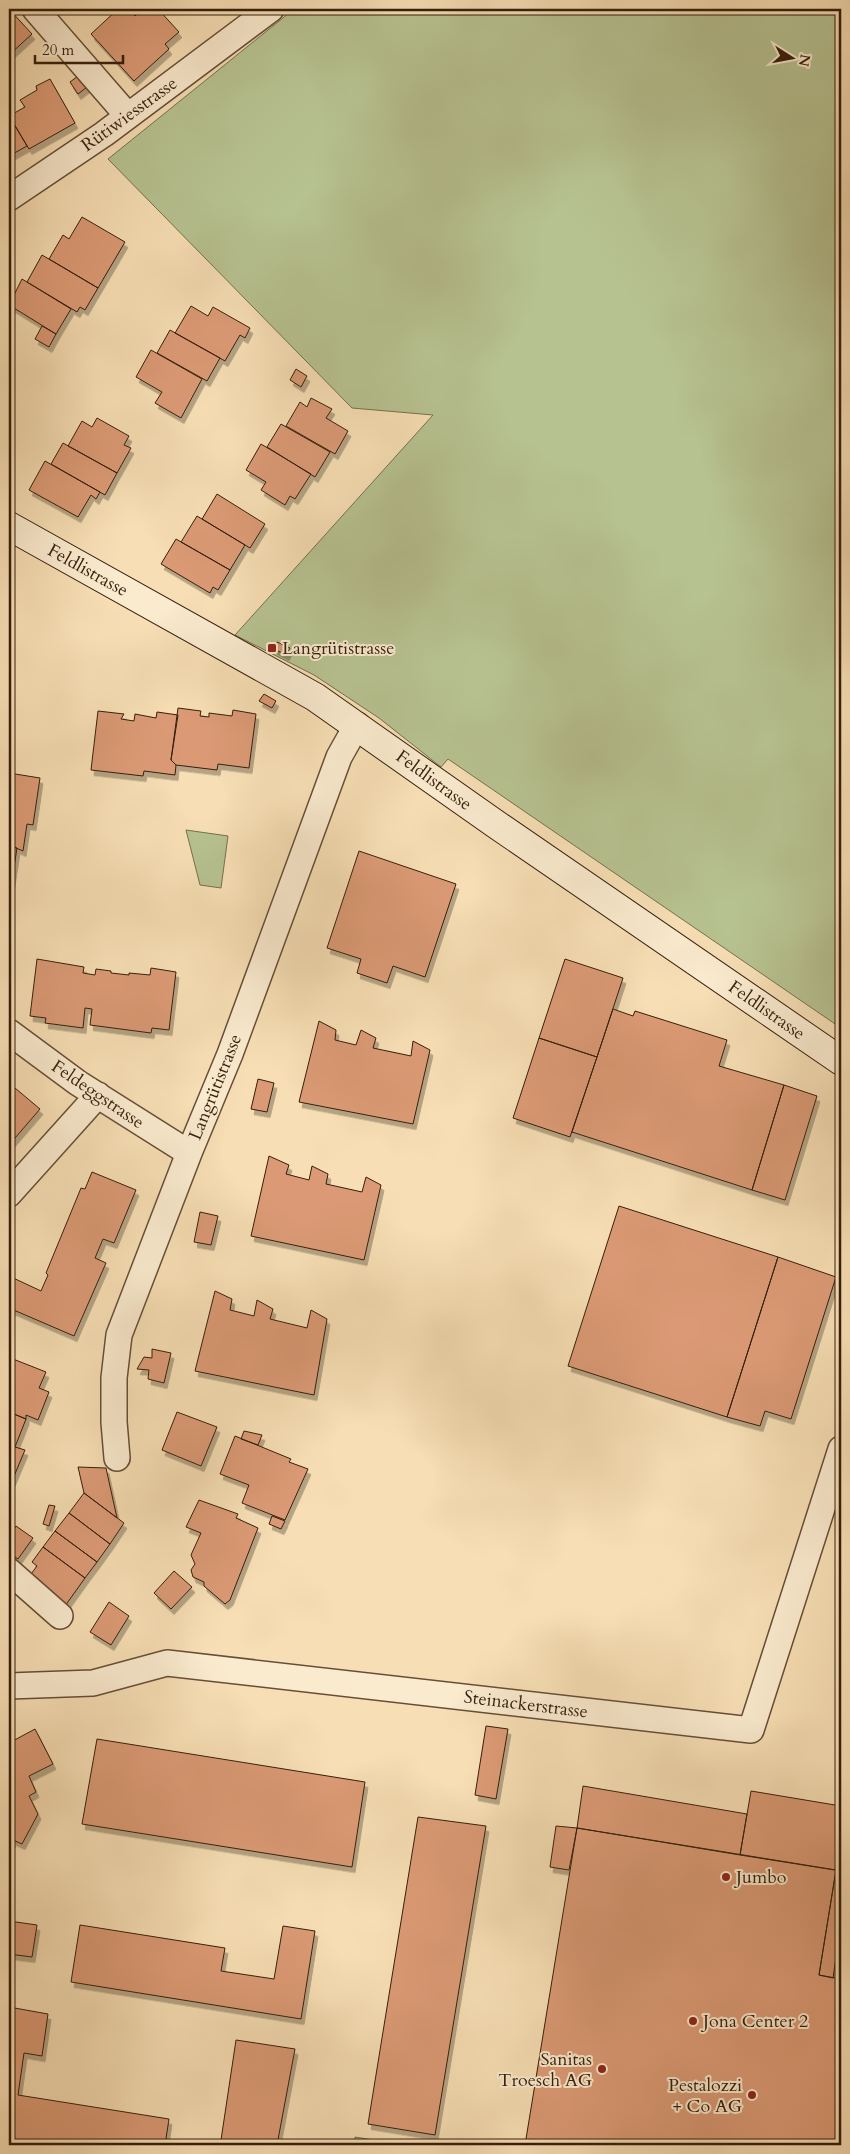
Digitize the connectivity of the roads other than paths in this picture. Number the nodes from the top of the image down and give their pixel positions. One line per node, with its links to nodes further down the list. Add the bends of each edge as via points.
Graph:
1 (35, 9): 3 (street)
2 (271, 9): 3 (street, Rütiwiesstrasse)
3 (128, 116): 4 (street, Rütiwiesstrasse)
4 (9, 198)
5 (9, 526): 6 (street, Feldlistrasse, via 315,697)
6 (357, 725): 8 (street, Feldlistrasse); 10 (street, Langrütistrasse, via 339,757 230,1054)
7 (9, 1032): 9 (street, Feldeggstrasse)
8 (841, 1061)
9 (98, 1095): 10 (street, Feldeggstrasse); 11 (street)
10 (189, 1153): 13 (street, Langrütistrasse, via 119,1335 114,1378)
11 (9, 1194)
12 (841, 1450): 16 (street, Steinackerstrasse, via 752,1730 167,1663 93,1683)
13 (117, 1458)
14 (9, 1571): 15 (street)
15 (60, 1616)
16 (9, 1686)

